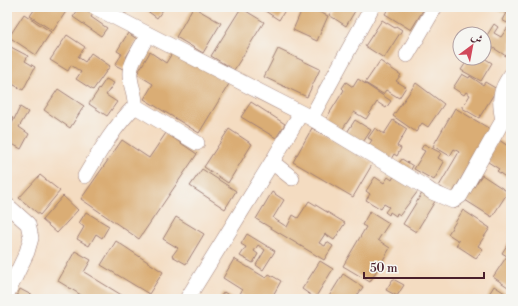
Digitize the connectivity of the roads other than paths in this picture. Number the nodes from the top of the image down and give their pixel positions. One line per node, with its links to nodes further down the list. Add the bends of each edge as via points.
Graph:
1 (95, 7): 4 (street)
2 (372, 7): 8 (street)
3 (435, 7): 5 (street)
4 (148, 35): 7 (street, via 130,71 135,96); 8 (street)
5 (406, 55)
6 (511, 75): 9 (street, via 504,84 500,106)
7 (134, 106): 10 (street); 12 (street, via 106,141)
8 (306, 116): 9 (street, via 432,192 453,201 460,196); 11 (street)
9 (507, 122)
10 (197, 143)
11 (272, 162): 13 (street); 16 (street)
12 (86, 176)
13 (292, 178)
14 (7, 205): 15 (street, via 28,224 31,238)
15 (7, 294)
16 (187, 299)

